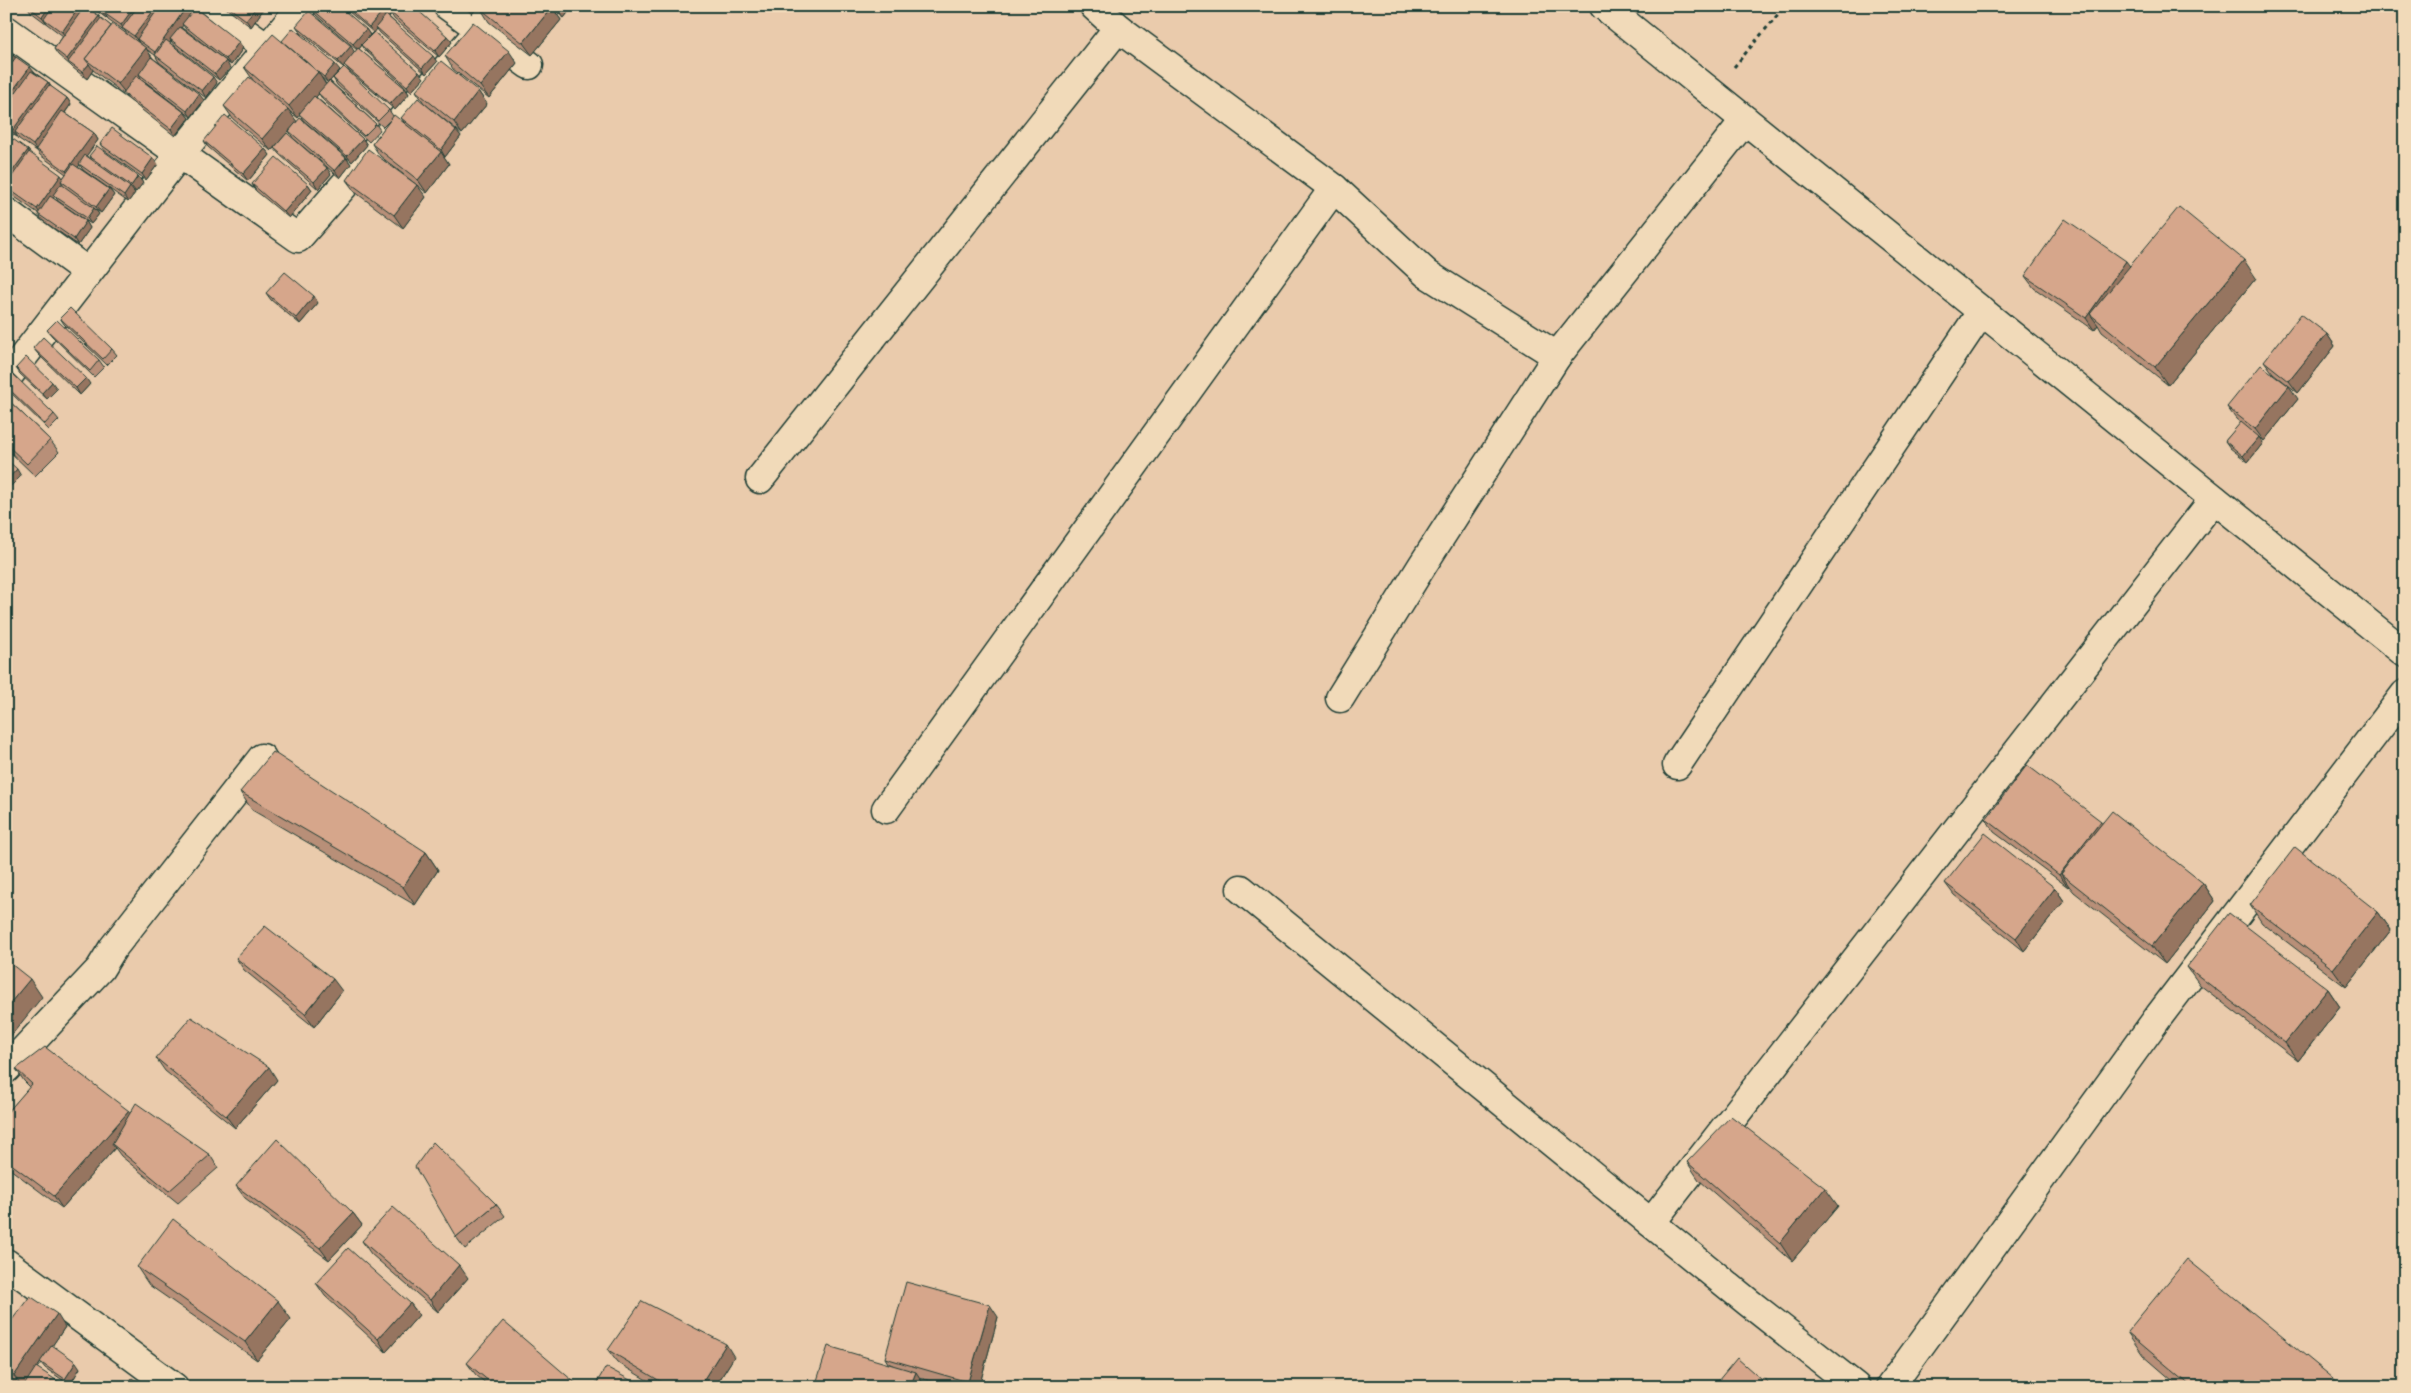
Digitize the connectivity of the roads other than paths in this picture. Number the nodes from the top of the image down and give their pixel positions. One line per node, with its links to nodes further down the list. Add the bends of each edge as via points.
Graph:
1 (208, 6): 10 (street)
2 (302, 6): 10 (street)
3 (448, 6): 9 (street)
4 (500, 6): 9 (street)
5 (1094, 6): 7 (street)
6 (1604, 6): 12 (street)
7 (1118, 28): 14 (street); 20 (street)
8 (6, 30): 13 (street)
9 (482, 30): 11 (street); 13 (street, via 298,238)
10 (267, 48): 13 (street)
11 (529, 64)
12 (1745, 120): 17 (street); 18 (street)
13 (180, 154): 16 (street)
14 (1334, 188): 18 (street, via 1427,274); 27 (street)
15 (6, 212): 16 (street)
16 (88, 272): 19 (street)
17 (1982, 311): 21 (street); 26 (street)
18 (1557, 356): 24 (street)
19 (6, 379)
20 (760, 479)
21 (2214, 499): 22 (street); 30 (street)
22 (2405, 653)
23 (2405, 694): 34 (street, via 2159,1016)
24 (1340, 698)
25 (262, 758): 29 (street, via 100,969)
26 (1677, 765)
27 (886, 809)
28 (1241, 889): 30 (street)
29 (6, 1069)
30 (1651, 1223): 33 (street)
31 (6, 1263): 32 (street)
32 (174, 1387)
33 (1856, 1387)
34 (1890, 1387)

